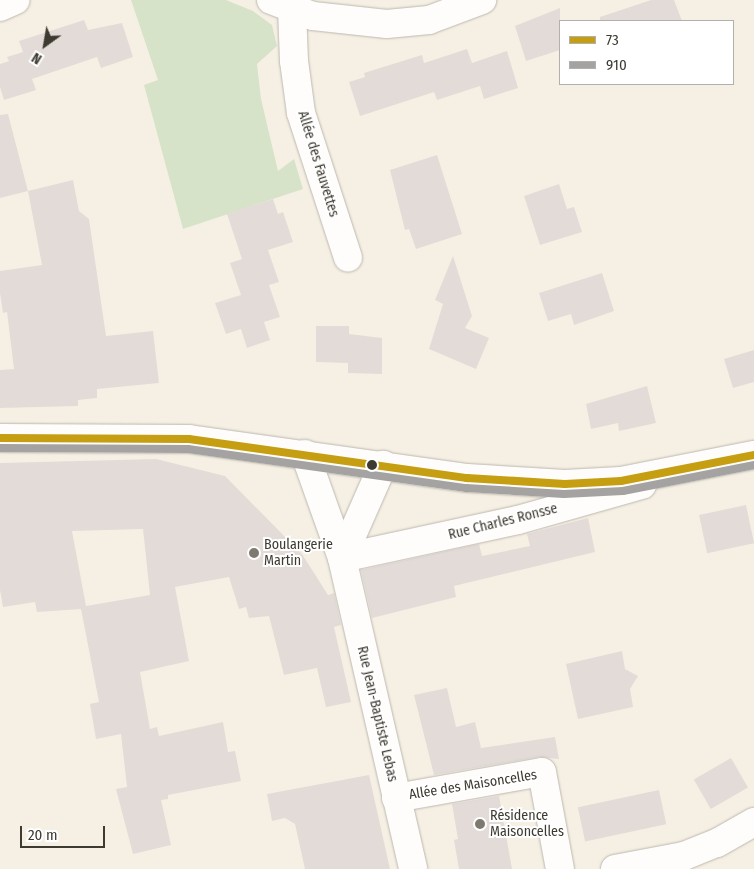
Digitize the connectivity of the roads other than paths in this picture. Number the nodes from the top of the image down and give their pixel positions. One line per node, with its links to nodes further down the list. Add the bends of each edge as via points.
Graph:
1 (16, 0): 4 (street)
2 (482, 0): 3 (street, Allée des Fauvettes, via 449,14 410,23 361,23 313,16)
3 (281, 5): 5 (street, Allée des Fauvettes, via 294,61 301,113)
4 (0, 7)
5 (348, 258)
6 (0, 438): 7 (street, Rue Charles Ronsse, via 189,439)
7 (305, 454): 9 (street, Rue Charles Ronsse); 11 (street, Rue Jean-Baptiste Lebas)
8 (754, 456): 10 (street, Rue Charles Ronsse)
9 (382, 465): 10 (street, Rue Charles Ronsse, via 467,478 565,484 621,481); 11 (street)
10 (690, 469): 11 (street, Rue Charles Ronsse, via 518,520)
11 (342, 558): 12 (street, Rue Jean-Baptiste Lebas)
12 (396, 798): 14 (street, Rue Jean-Baptiste Lebas); 15 (street, Allée des Maisoncelles, via 542,772)
13 (754, 822): 16 (street, via 717,843 684,856)
14 (413, 869)
15 (560, 869)
16 (615, 869)

